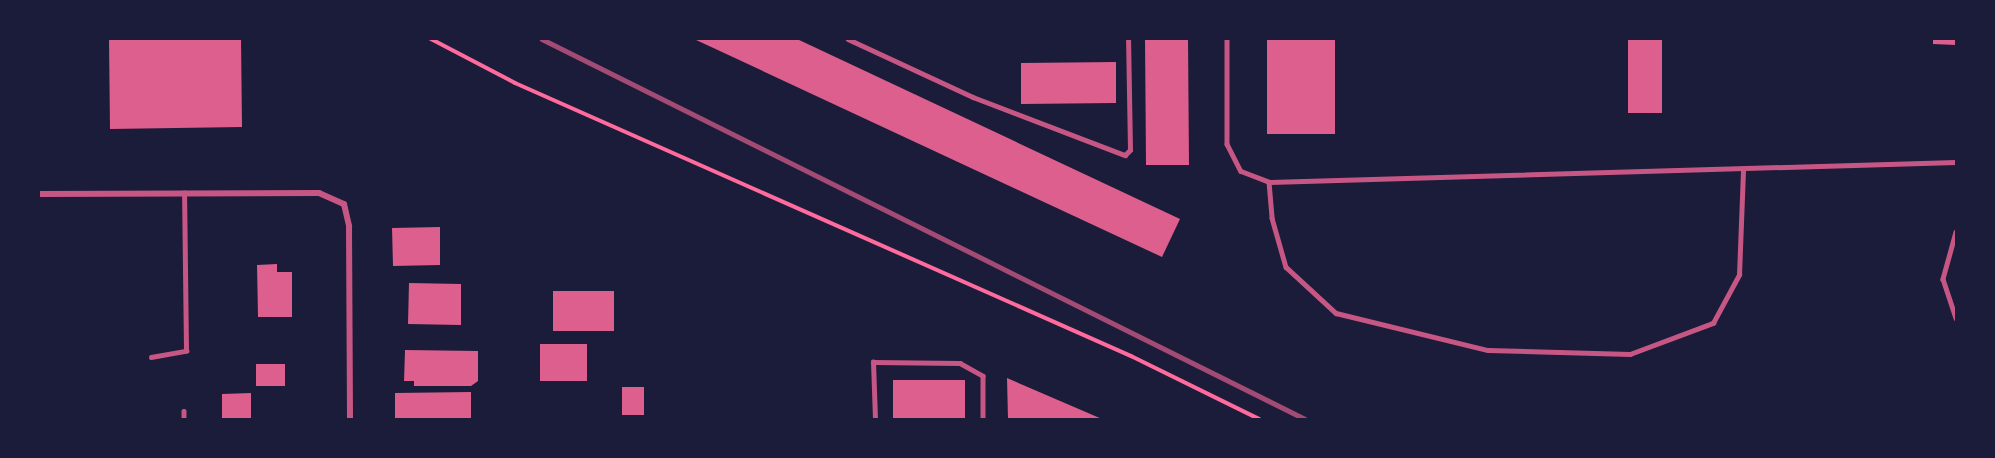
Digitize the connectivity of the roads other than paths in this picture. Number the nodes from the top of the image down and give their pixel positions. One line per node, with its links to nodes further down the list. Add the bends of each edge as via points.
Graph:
1 (848, 39): 2 (lane, via 973,96 1125,155 1130,150)
2 (1128, 39)
3 (1227, 39): 6 (lane, via 1227,144 1241,171)
4 (1956, 162): 5 (lane)
5 (1743, 169): 6 (lane); 6 (lane, via 1739,275 1713,323 1630,354 1488,350 1336,313 1286,267 1272,218)
6 (1269, 182)
7 (184, 193): 8 (street); 11 (lane, via 186,351); 14 (street, via 319,193 344,204 349,226)
8 (39, 194)
9 (1956, 232): 10 (lane, via 1943,279)
10 (1956, 318)
11 (151, 357)
12 (184, 411): 13 (lane)
13 (184, 419)
14 (350, 419)
15 (875, 419): 16 (lane, via 873,363 960,363 983,376)
16 (983, 419)

